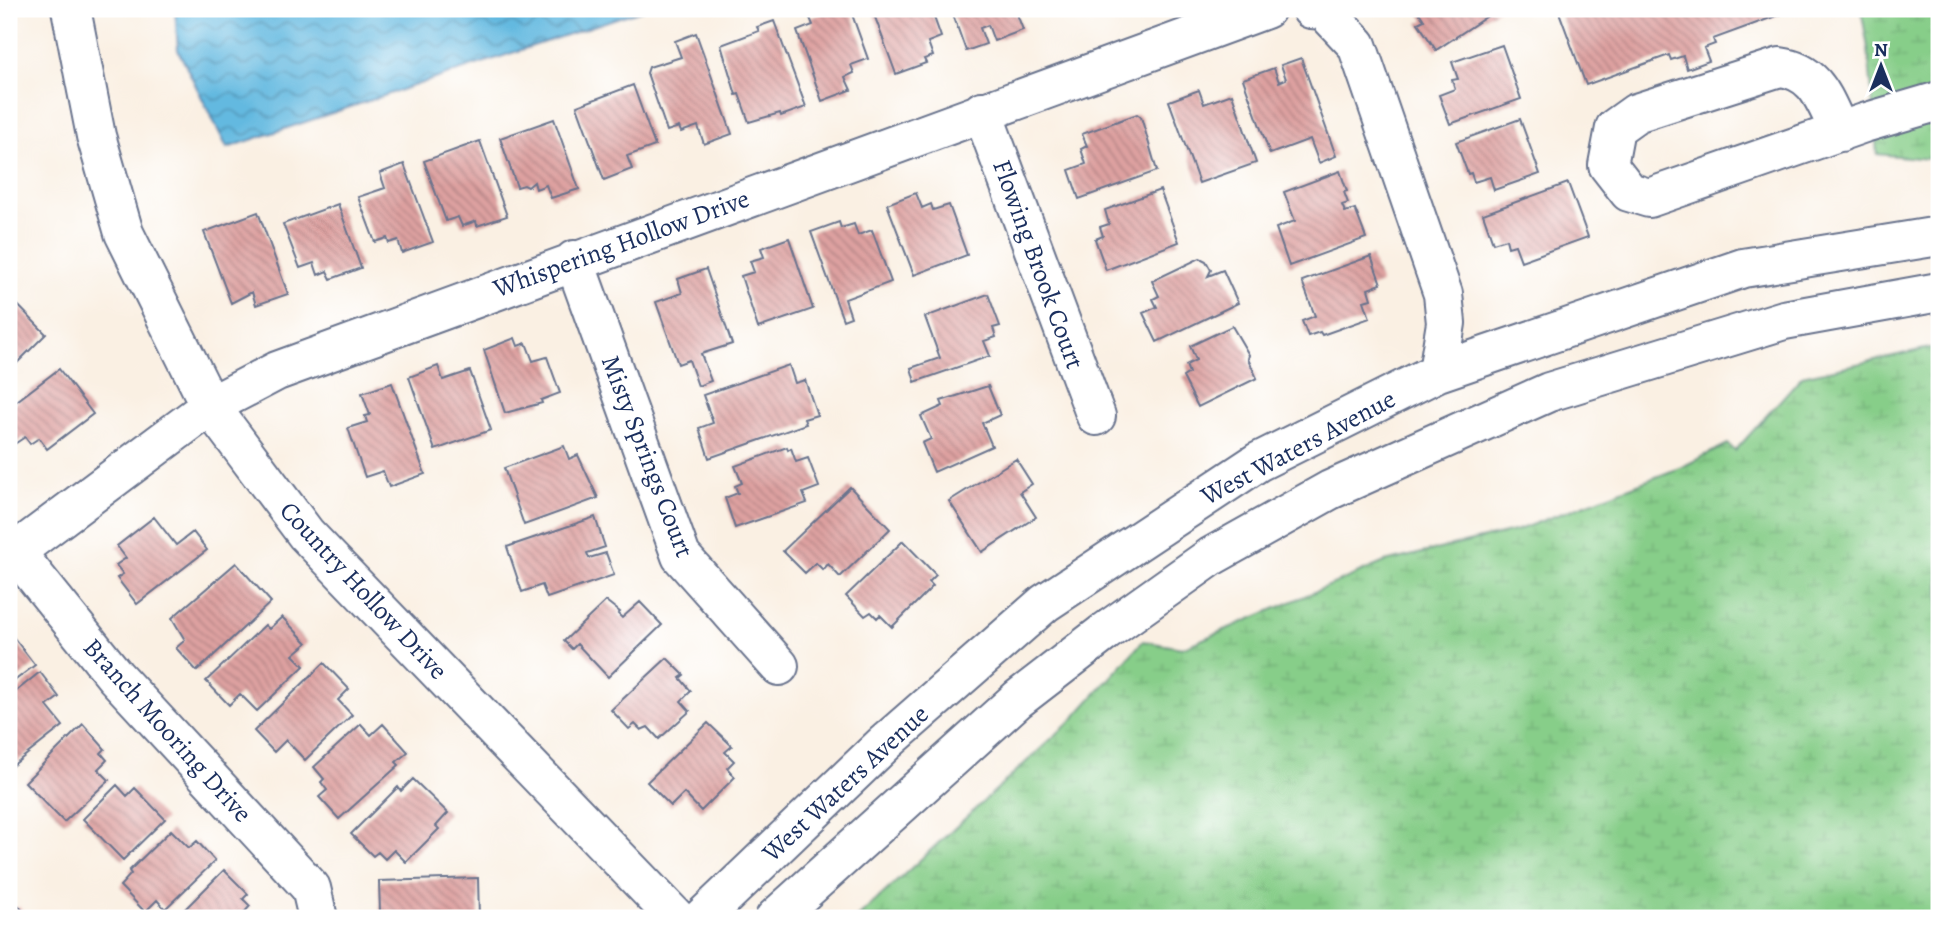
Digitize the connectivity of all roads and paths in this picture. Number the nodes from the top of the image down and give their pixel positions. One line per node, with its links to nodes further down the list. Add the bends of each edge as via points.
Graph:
1 (71, 9): 11 (street, Country Hollow Drive, via 96,136 124,233)
2 (1266, 9): 5 (street, Whispering Hollow Drive)
3 (1311, 9): 10 (street, via 1324,10 1357,45 1443,294 1446,323)
4 (1939, 101): 6 (street)
5 (982, 111): 8 (street, Whispering Hollow Drive); 12 (street, Flowing Brook Court)
6 (1840, 132): 6 (street, via 1815,84 1800,70 1780,67 1636,113 1615,128 1608,165 1629,192 1649,198)
7 (1939, 236): 10 (street, West Waters Avenue, via 1743,268)
8 (574, 260): 11 (street, Whispering Hollow Drive, via 277,371); 14 (street, Misty Springs Court, via 681,556)
9 (1939, 292): 18 (street, West Waters Avenue, via 1784,320 1549,392 1331,490 1212,556 1105,632 1018,699)
10 (1438, 372): 17 (street, West Waters Avenue, via 1258,462 1045,603 885,743)
11 (210, 406): 13 (street, Whispering Hollow Drive); 16 (street, Country Hollow Drive, via 306,534)
12 (1096, 416)
13 (12, 548): 15 (street, Branch Mooring Drive, via 115,676 311,888)
14 (779, 666)
15 (318, 918)
16 (676, 918)
17 (702, 918)
18 (775, 918)

